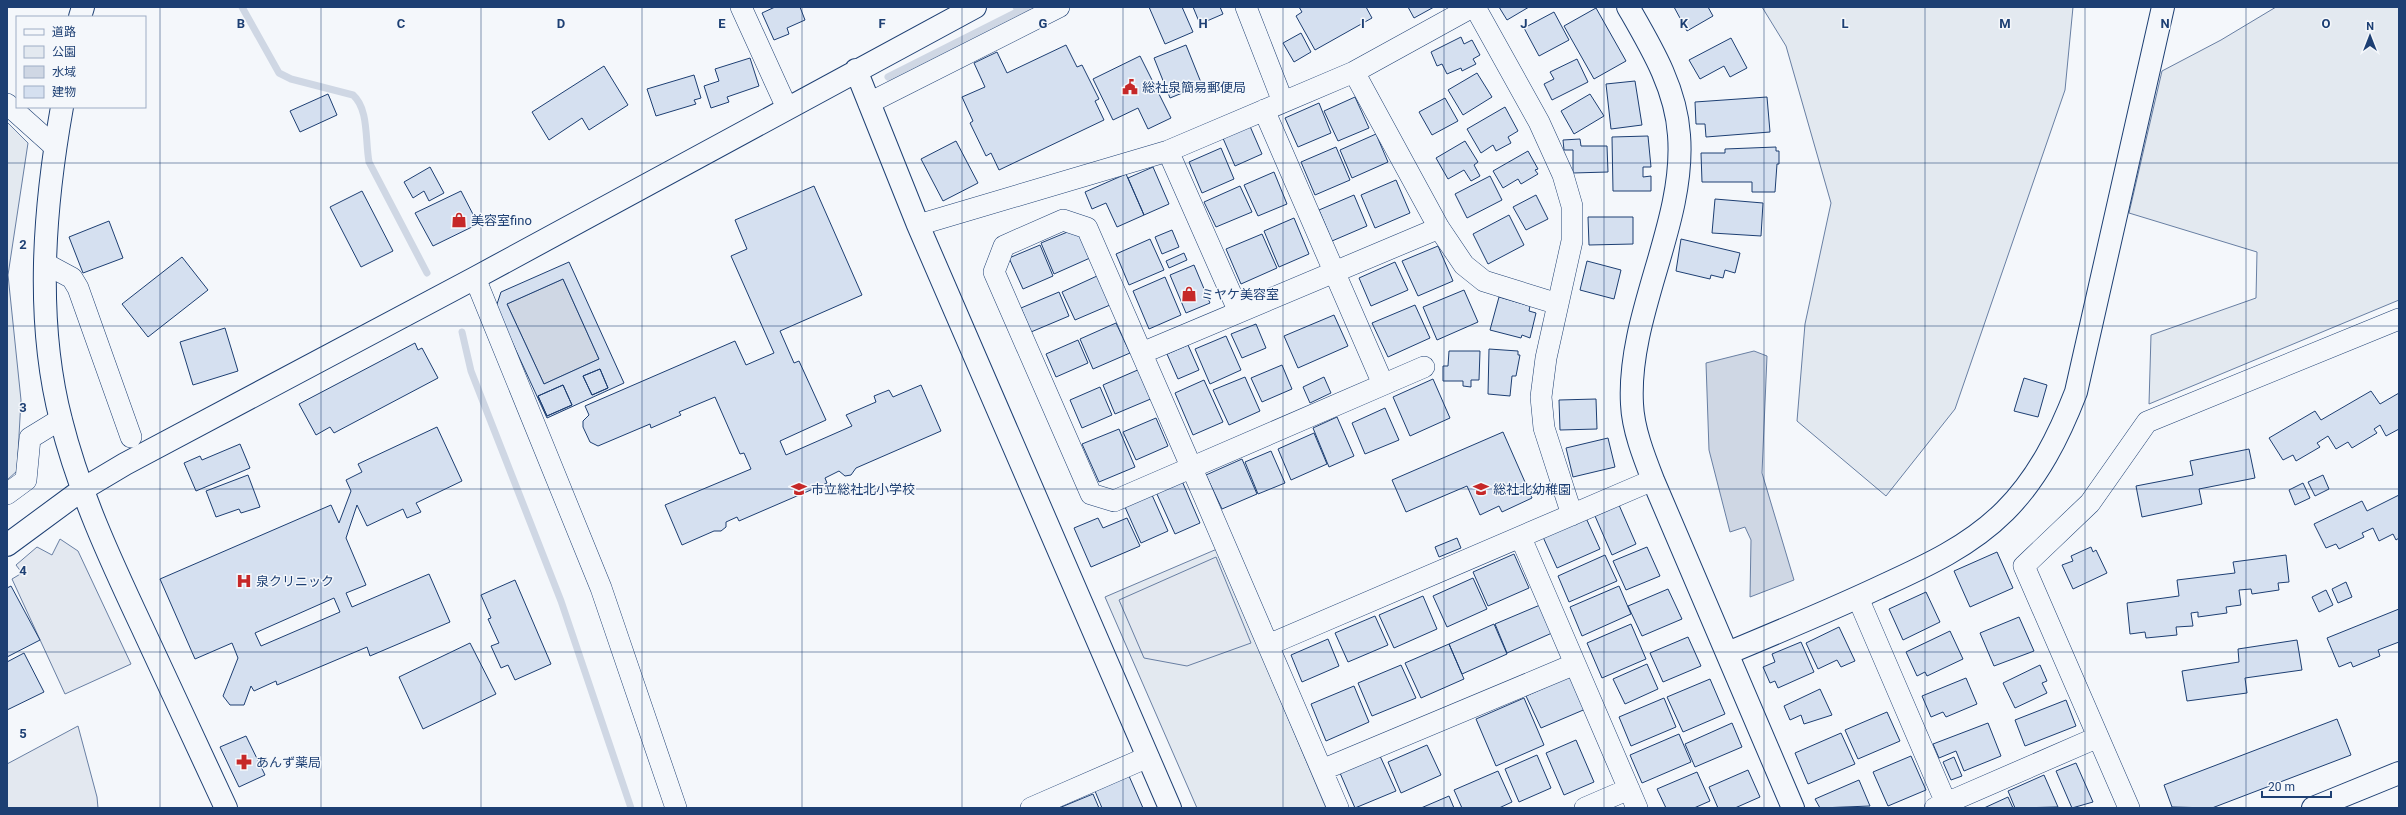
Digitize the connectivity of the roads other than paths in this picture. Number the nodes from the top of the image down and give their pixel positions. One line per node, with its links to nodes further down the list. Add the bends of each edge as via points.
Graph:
1 (741, 7): 14 (street)
2 (975, 7): 8 (street)
3 (1059, 7): 10 (street)
4 (1246, 7): 12 (street)
5 (1473, 7): 9 (street); 22 (street, via 1539,122 1564,175 1572,206 1572,241)
6 (1628, 7): 31 (street, via 1665,75 1679,134 1680,167 1674,198 1647,301 1633,371 1632,406)
7 (2163, 7): 37 (street, via 2076,392 2061,431 2037,472 2005,511 1956,550)
8 (856, 70): 10 (street); 14 (street)
9 (1354, 72): 12 (street); 18 (street)
10 (869, 103): 17 (street)
11 (7, 104): 15 (street)
12 (1273, 106): 16 (street); 20 (street)
13 (62, 108): 15 (street)
14 (787, 108): 21 (street)
15 (55, 147): 19 (street)
16 (1168, 151): 17 (street); 23 (street)
17 (918, 225): 42 (street)
18 (1438, 228): 20 (street); 22 (street, via 1464,265 1484,281)
19 (46, 264): 28 (street, via 46,318 50,360); 29 (street, via 72,278 78,288)
20 (1334, 272): 23 (street); 27 (street)
21 (475, 278): 32 (street, via 125,464); 49 (street, via 601,588)
22 (1558, 304): 34 (street, via 1546,358 1541,397 1545,434)
23 (1239, 312): 25 (street)
24 (2399, 319): 41 (street, via 2147,422 2090,503 2024,566)
25 (1142, 353): 30 (street); 30 (street, via 1087,228 1063,220 1004,246 994,272 1091,494 1114,501)
26 (1424, 367): 27 (street)
27 (1383, 384): 30 (street)
28 (61, 419): 32 (street); 33 (street, via 30,438 26,480)
29 (131, 437)
30 (1191, 467): 38 (street)
31 (1653, 480): 34 (street); 39 (street)
32 (83, 490): 36 (street); 48 (street, via 100,538)
33 (7, 494)
34 (1572, 515): 35 (street)
35 (1521, 538): 38 (street); 40 (street)
36 (7, 545)
37 (1858, 598): 39 (street); 46 (street)
38 (1268, 645): 43 (street)
39 (1728, 653): 54 (street)
40 (1575, 664): 43 (street); 45 (street)
41 (2096, 738): 46 (street); 55 (street)
42 (1148, 757): 47 (street); 50 (street)
43 (1322, 770): 51 (street)
44 (2399, 773): 56 (street)
45 (1629, 789): 52 (street); 53 (street)
46 (1940, 806)
47 (1036, 807)
48 (226, 808)
49 (676, 808)
50 (1170, 808)
51 (1338, 808)
52 (1585, 808)
53 (1638, 808)
54 (1793, 808)
55 (2128, 808)
56 (2313, 808)

